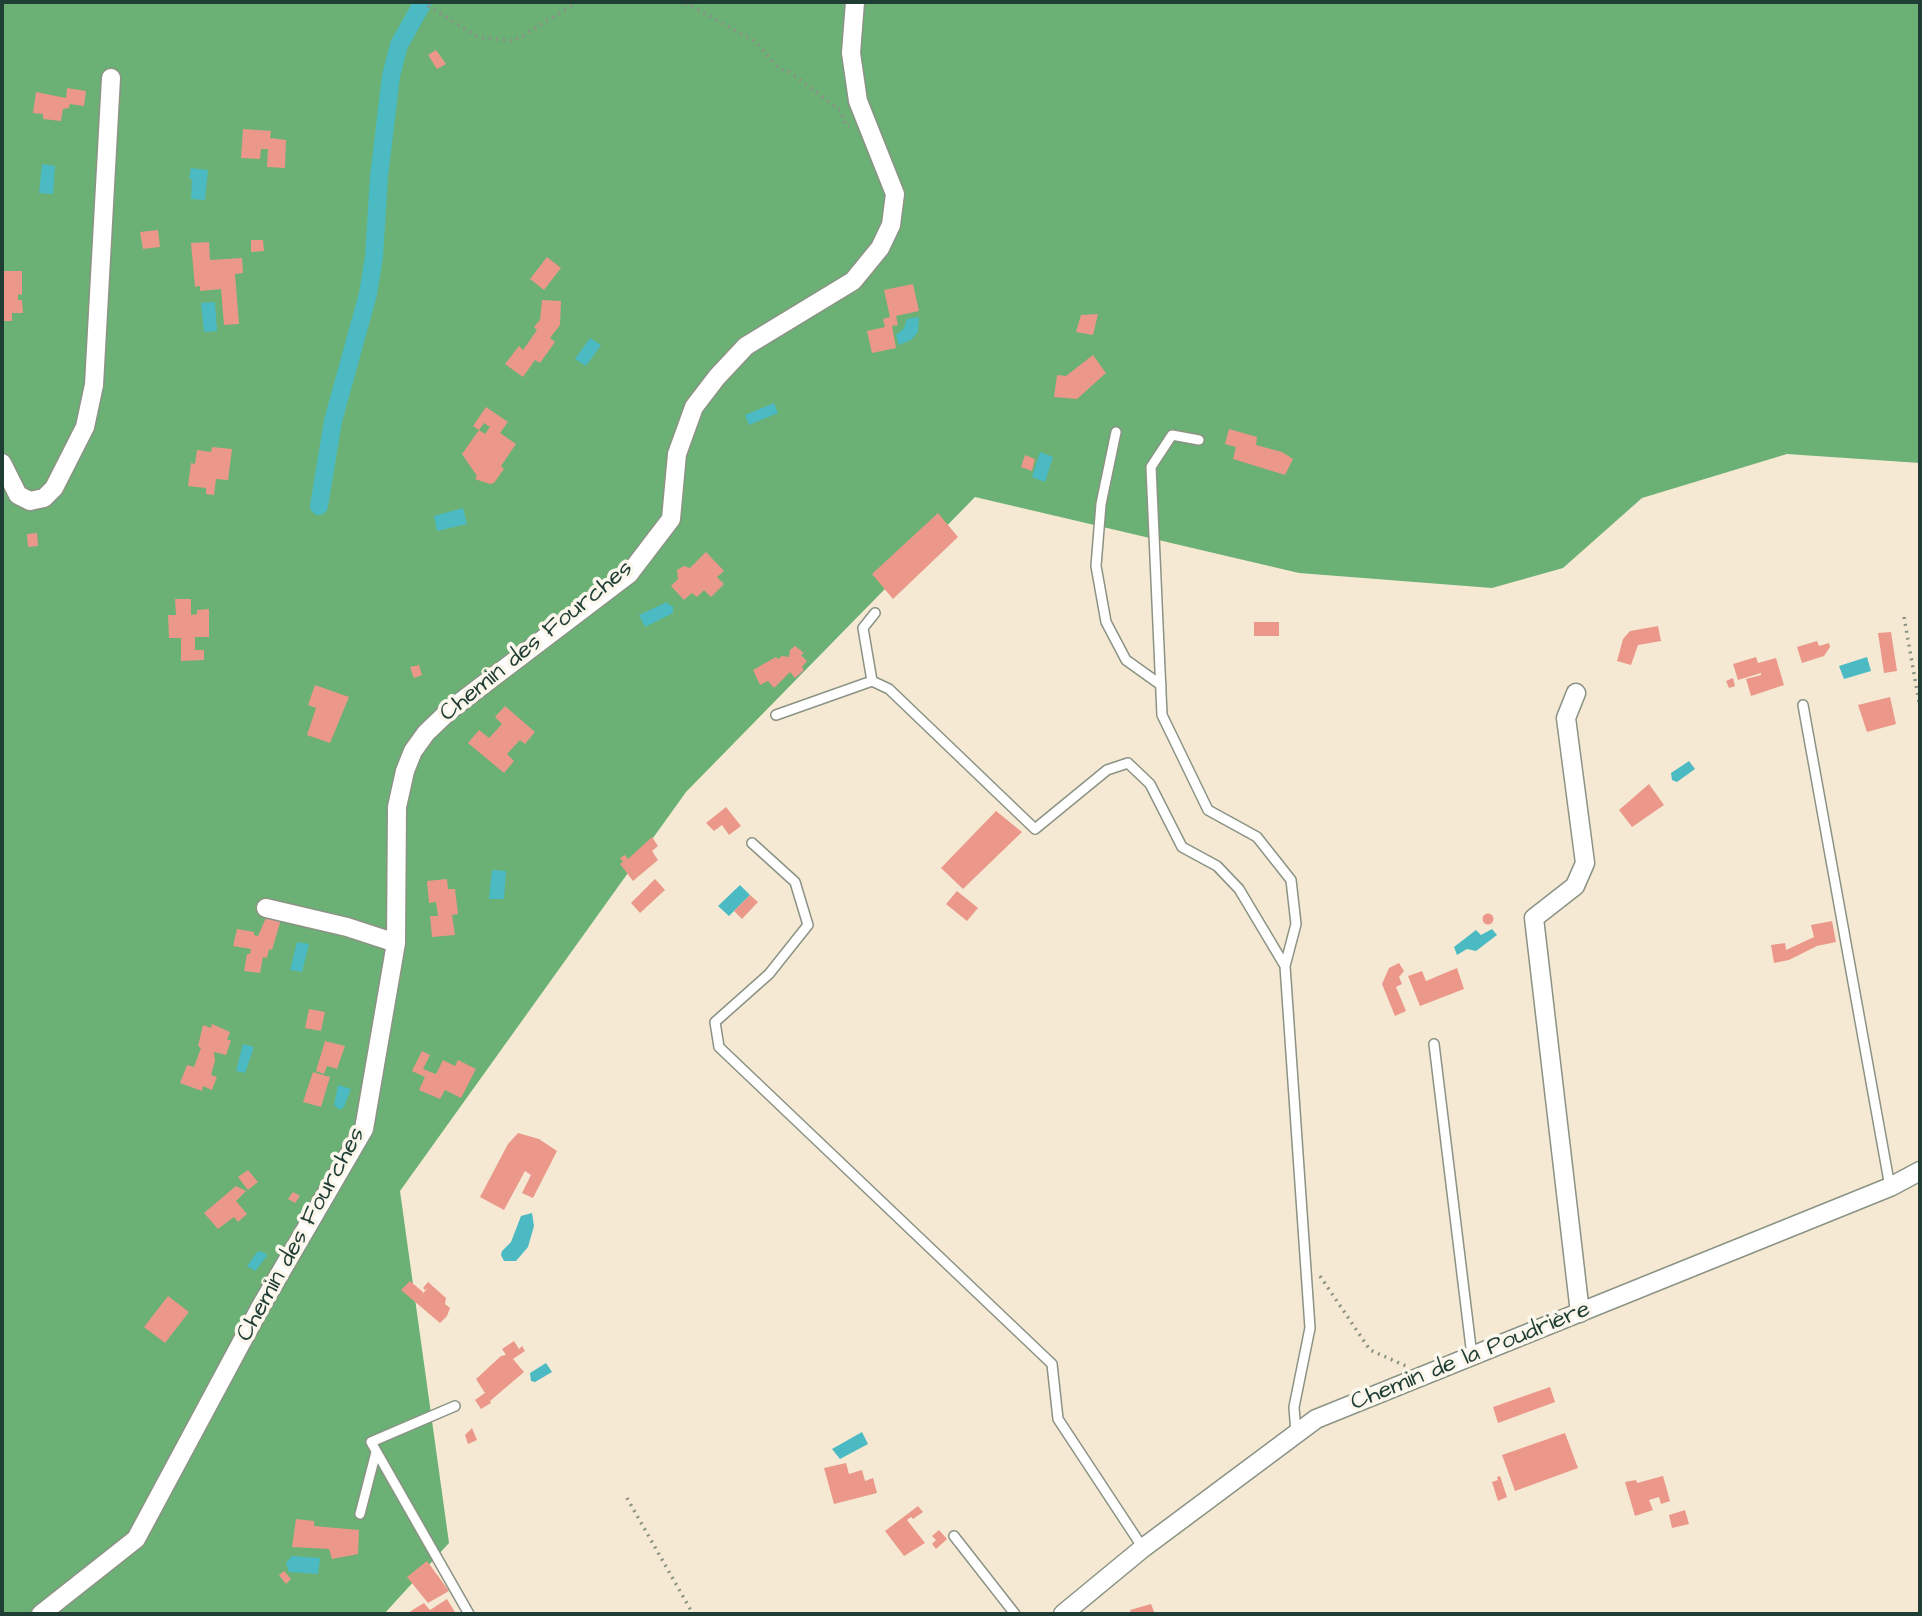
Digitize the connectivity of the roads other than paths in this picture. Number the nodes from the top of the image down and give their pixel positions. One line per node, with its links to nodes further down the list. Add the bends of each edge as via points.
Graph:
1 (855, 2): 14 (street, Chemin des Fourches, via 851,53 858,101 895,194 891,225 880,248 853,281 746,346 717,377 694,407 677,454 671,519 629,574 450,710 413,751 397,807)
2 (111, 78): 5 (street, via 94,384 85,427 54,488 44,498 30,501 18,495)
3 (1116, 432): 8 (lane, via 1101,504 1097,566 1106,622 1125,660)
4 (1199, 440): 8 (lane, via 1172,435 1151,467)
5 (2, 463)
6 (875, 613): 7 (lane, via 863,628)
7 (872, 681): 11 (lane); 15 (lane, via 889,689 1035,829 1107,770 1128,763 1150,784 1182,847 1217,866 1239,889)
8 (1161, 685): 15 (lane, via 1162,715 1208,810 1257,837 1291,880 1296,924)
9 (1576, 693): 19 (street, via 1566,718 1585,863 1575,886 1534,918)
10 (1803, 705): 18 (lane)
11 (776, 715)
12 (752, 843): 26 (lane, via 795,882 808,925 769,974 715,1022 719,1047 1052,1364 1058,1419)
13 (266, 908): 14 (street)
14 (396, 943): 27 (street, Chemin des Fourches, via 364,1129 261,1306 136,1539)
15 (1285, 966): 22 (lane, via 1310,1328 1294,1407)
16 (1434, 1044): 20 (lane)
17 (1920, 1171): 18 (street, Chemin de la Poudrière)
18 (1890, 1187): 19 (street, Chemin de la Poudrière)
19 (1580, 1312): 20 (street, Chemin de la Poudrière)
20 (1472, 1356): 22 (street, Chemin de la Poudrière, via 1316,1419)
21 (455, 1406): 23 (lane, via 370,1442)
22 (1296, 1434): 26 (street, Chemin de la Poudrière)
23 (376, 1452): 24 (lane); 28 (lane)
24 (360, 1514)
25 (954, 1536): 29 (lane)
26 (1143, 1548): 30 (street, Chemin de la Poudrière)
27 (41, 1614)
28 (469, 1614)
29 (1015, 1614)
30 (1063, 1614)

